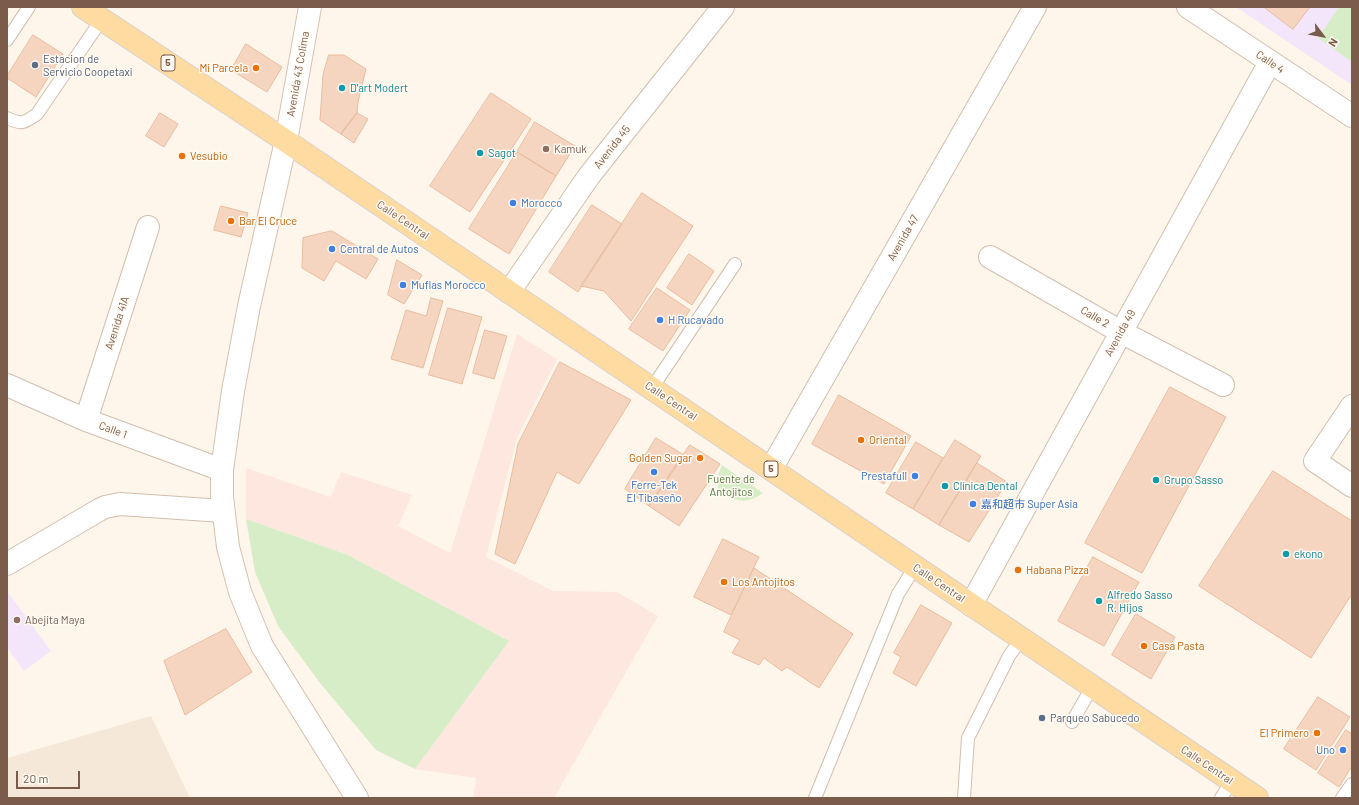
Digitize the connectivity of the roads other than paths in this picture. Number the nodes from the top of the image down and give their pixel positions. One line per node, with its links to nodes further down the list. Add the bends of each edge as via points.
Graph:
1 (29, 7): 7 (lane)
2 (310, 7): 11 (street, Avenida 43 Colima)
3 (723, 7): 15 (street, Avenida 45, via 589,176)
4 (1035, 7): 22 (street, Avenida 47)
5 (1188, 7): 8 (street, Calle 4)
6 (94, 12): 10 (lane, via 37,114 26,122 17,123); 11 (main road, Calle Central / 5)
7 (7, 40)
8 (1270, 62): 9 (street, Calle 4); 16 (street, Avenida 49)
9 (1352, 116)
10 (7, 118)
11 (286, 140): 15 (main road, Calle Central / 5); 23 (street, Avenida 43 Colima, via 249,306 233,390)
12 (148, 227): 21 (street, Avenida 41A)
13 (990, 257): 16 (street, Calle 2)
14 (735, 264): 19 (lane)
15 (509, 292): 19 (main road, Calle Central / 5)
16 (1121, 332): 17 (street, Calle 2); 28 (street, Avenida 49)
17 (1222, 385)
18 (7, 386): 21 (street, Calle 1)
19 (652, 388): 22 (main road, Calle Central / 5)
20 (1352, 406): 24 (street, via 1315,461)
21 (86, 420): 23 (street, Calle 1)
22 (771, 469): 27 (main road, Calle Central / 5)
23 (222, 470): 25 (street, Avenida 43 Colima)
24 (1352, 486)
25 (223, 511): 26 (street, via 110,505); 34 (street, Avenida 43 Colima, via 228,547 240,592 262,646)
26 (7, 564)
27 (915, 567): 28 (main road, Calle Central / 5); 35 (lane, via 898,594)
28 (971, 605): 29 (main road, Calle Central / 5)
29 (1021, 639): 30 (main road, Calle Central / 5); 36 (lane, via 1009,656 968,738)
30 (1092, 687): 31 (lane); 33 (main road, Calle Central / 5)
31 (1072, 722)
32 (1352, 784): 38 (lane)
33 (1227, 790): 37 (main road, Calle Central / 5)
34 (357, 798)
35 (815, 798)
36 (964, 798)
37 (1256, 798)
38 (1342, 798)

